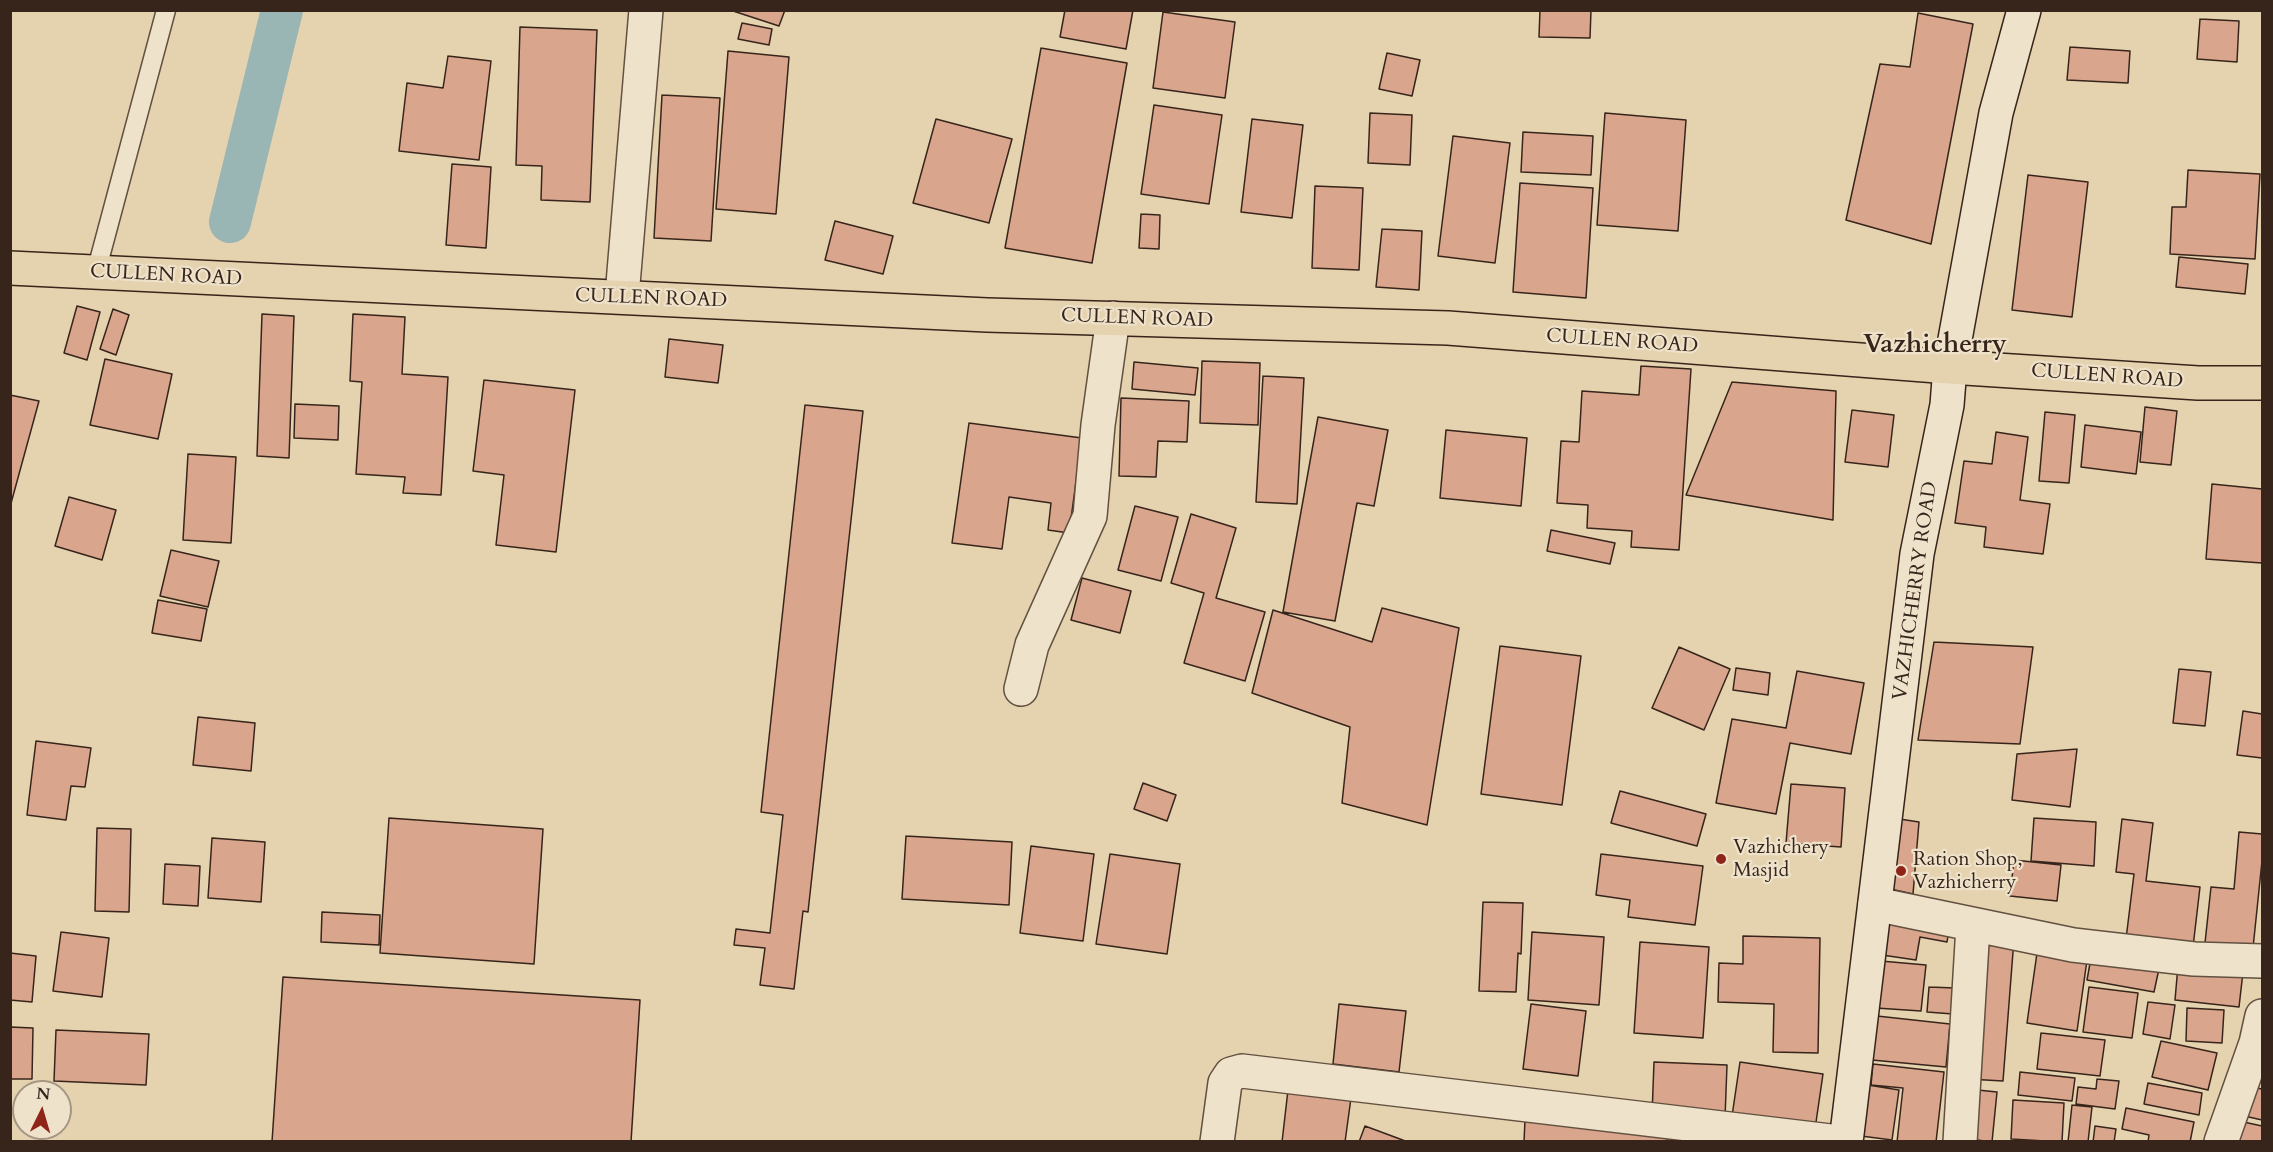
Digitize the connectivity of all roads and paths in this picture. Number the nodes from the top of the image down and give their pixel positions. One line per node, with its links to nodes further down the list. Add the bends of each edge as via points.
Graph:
1 (166, 10): 5 (lane)
2 (646, 10): 6 (street)
3 (2024, 10): 8 (street, VAZHICHERRY ROAD, via 1996,113)
4 (10, 268): 5 (main road, CULLEN ROAD)
5 (96, 272): 6 (main road, CULLEN ROAD)
6 (622, 296): 7 (main road, CULLEN ROAD)
7 (1113, 318): 8 (main road, CULLEN ROAD, via 1448,328); 10 (street, via 1090,516 1032,645)
8 (1950, 367): 9 (main road, CULLEN ROAD, via 2198,383); 11 (street, VAZHICHERRY ROAD, via 1947,405 1917,554)
9 (2262, 383)
10 (1021, 689)
11 (1875, 904): 12 (street); 17 (street, VAZHICHERRY ROAD)
12 (1973, 926): 13 (street, via 2084,946); 18 (street)
13 (2262, 961)
14 (2262, 1016): 19 (street)
15 (1217, 1142): 16 (street, via 1225,1083 1232,1074 1242,1071)
16 (1839, 1142)
17 (1846, 1142)
18 (1960, 1142)
19 (2221, 1142)

